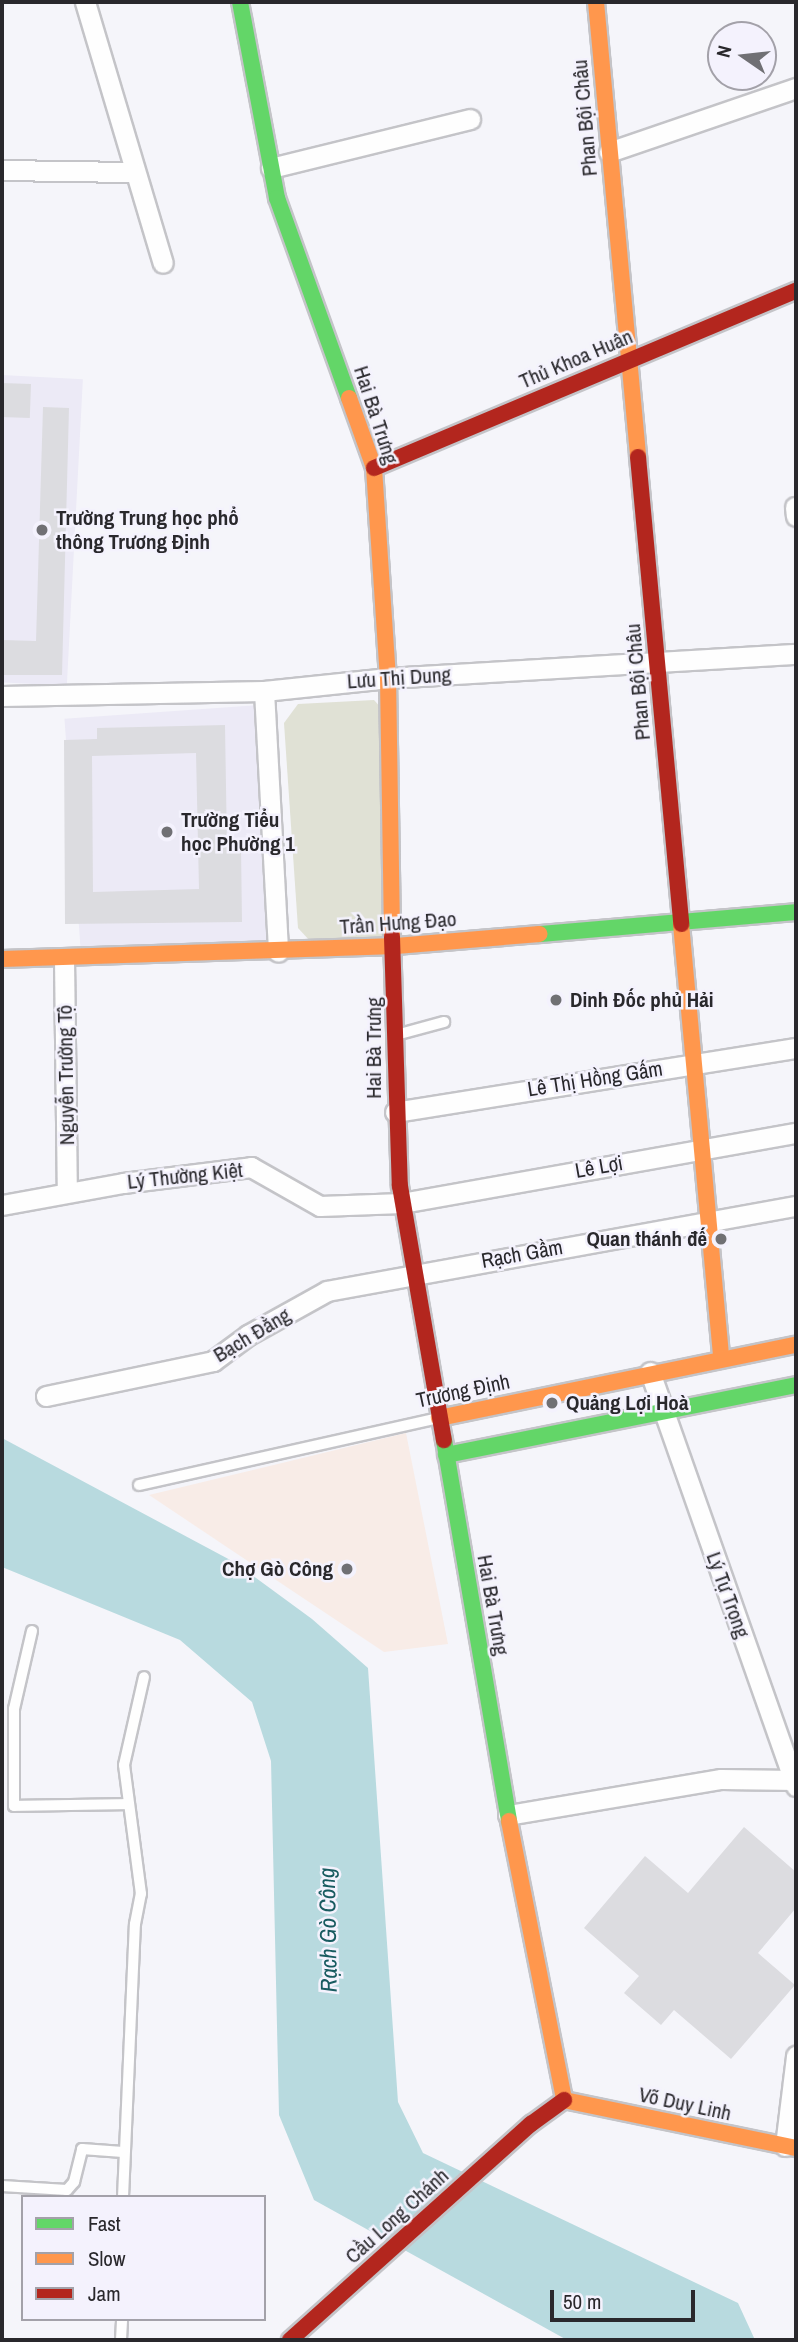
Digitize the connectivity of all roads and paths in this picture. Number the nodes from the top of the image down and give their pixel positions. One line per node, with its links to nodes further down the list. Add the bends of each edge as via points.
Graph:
1 (85, 2): 9 (street)
2 (240, 2): 7 (street, Hai Bà Trưng)
3 (596, 2): 6 (street, Phan Bội Châu)
4 (796, 88): 6 (street)
5 (470, 119): 7 (street)
6 (609, 152): 12 (street, Phan Bội Châu)
7 (271, 168): 13 (street, Hai Bà Trưng, via 277,198)
8 (2, 170): 9 (street)
9 (135, 172): 10 (street)
10 (163, 263)
11 (796, 291): 12 (street, Thủ Khoa Huân)
12 (630, 359): 13 (street, Thủ Khoa Huân); 17 (street, Phan Bội Châu)
13 (374, 468): 18 (street, Hai Bà Trưng)
14 (796, 507): 15 (street)
15 (796, 516)
16 (796, 654): 17 (street, Lưu Thị Dung)
17 (658, 663): 18 (street, Lưu Thị Dung); 22 (street, Phan Bội Châu)
18 (388, 678): 19 (street, Lưu Thị Dung); 23 (street, Hai Bà Trưng)
19 (264, 691): 20 (street, Lưu Thị Dung); 24 (street)
20 (2, 696)
21 (796, 912): 22 (street, Trần Hưng Đạo)
22 (679, 920): 23 (street, Trần Hưng Đạo); 30 (street, Phan Bội Châu)
23 (396, 946): 24 (street, Trần Hưng Đạo); 28 (street, Hai Bà Trưng)
24 (278, 952): 25 (street, Trần Hưng Đạo)
25 (64, 958): 26 (street, Trần Hưng Đạo); 34 (street, Nguyễn Trường Tộ)
26 (2, 959)
27 (444, 1022): 28 (lane)
28 (395, 1035): 31 (street, Hai Bà Trưng)
29 (796, 1048): 30 (street, Lê Thị Hồng Gấm)
30 (695, 1063): 31 (street, Lê Thị Hồng Gấm); 33 (street, Phan Bội Châu)
31 (395, 1112): 35 (street, Hai Bà Trưng)
32 (796, 1133): 33 (street, Lê Lợi)
33 (701, 1149): 35 (street, Lê Lợi); 38 (street, Phan Bội Châu)
34 (67, 1192): 35 (street, Lý Thường Kiệt, via 251,1167 320,1206); 36 (street, Lý Thường Kiệt)
35 (402, 1203): 39 (street, Hai Bà Trưng)
36 (2, 1205)
37 (796, 1206): 38 (street, Rạch Gầm)
38 (706, 1220): 39 (street, Rạch Gầm); 41 (street, Phan Bội Châu)
39 (414, 1274): 44 (street, Bạch Đằng, via 327,1292 248,1335 213,1361); 46 (street, Hai Bà Trưng)
40 (796, 1345): 41 (street, Trương Định)
41 (721, 1359): 42 (street, Trương Định)
42 (650, 1372): 45 (street, Lý Tự Trọng); 46 (street, Trương Định)
43 (796, 1385): 45 (street)
44 (46, 1396)
45 (662, 1410): 47 (street); 51 (street, Lý Tự Trọng)
46 (439, 1418): 47 (street, Hai Bà Trưng); 48 (lane, Trương Định)
47 (446, 1455): 53 (street, Hai Bà Trưng)
48 (139, 1485)
49 (32, 1631): 52 (lane, via 14,1709 14,1806)
50 (144, 1677): 52 (lane, via 124,1765)
51 (795, 1782): 53 (street, Lý Tự Trọng, via 721,1779)
52 (127, 1804): 57 (lane, via 141,1894 135,1924)
53 (508, 1815): 55 (street, Hai Bà Trưng)
54 (796, 2056): 56 (street)
55 (565, 2100): 56 (street, Võ Duy Linh); 62 (street, Cầu Long Chánh, via 531,2123)
56 (791, 2147)
57 (123, 2152): 58 (lane, via 82,2149 74,2182 67,2190); 59 (lane)
58 (2, 2186)
59 (123, 2195)
60 (122, 2321): 61 (lane)
61 (121, 2340)
62 (290, 2340)

